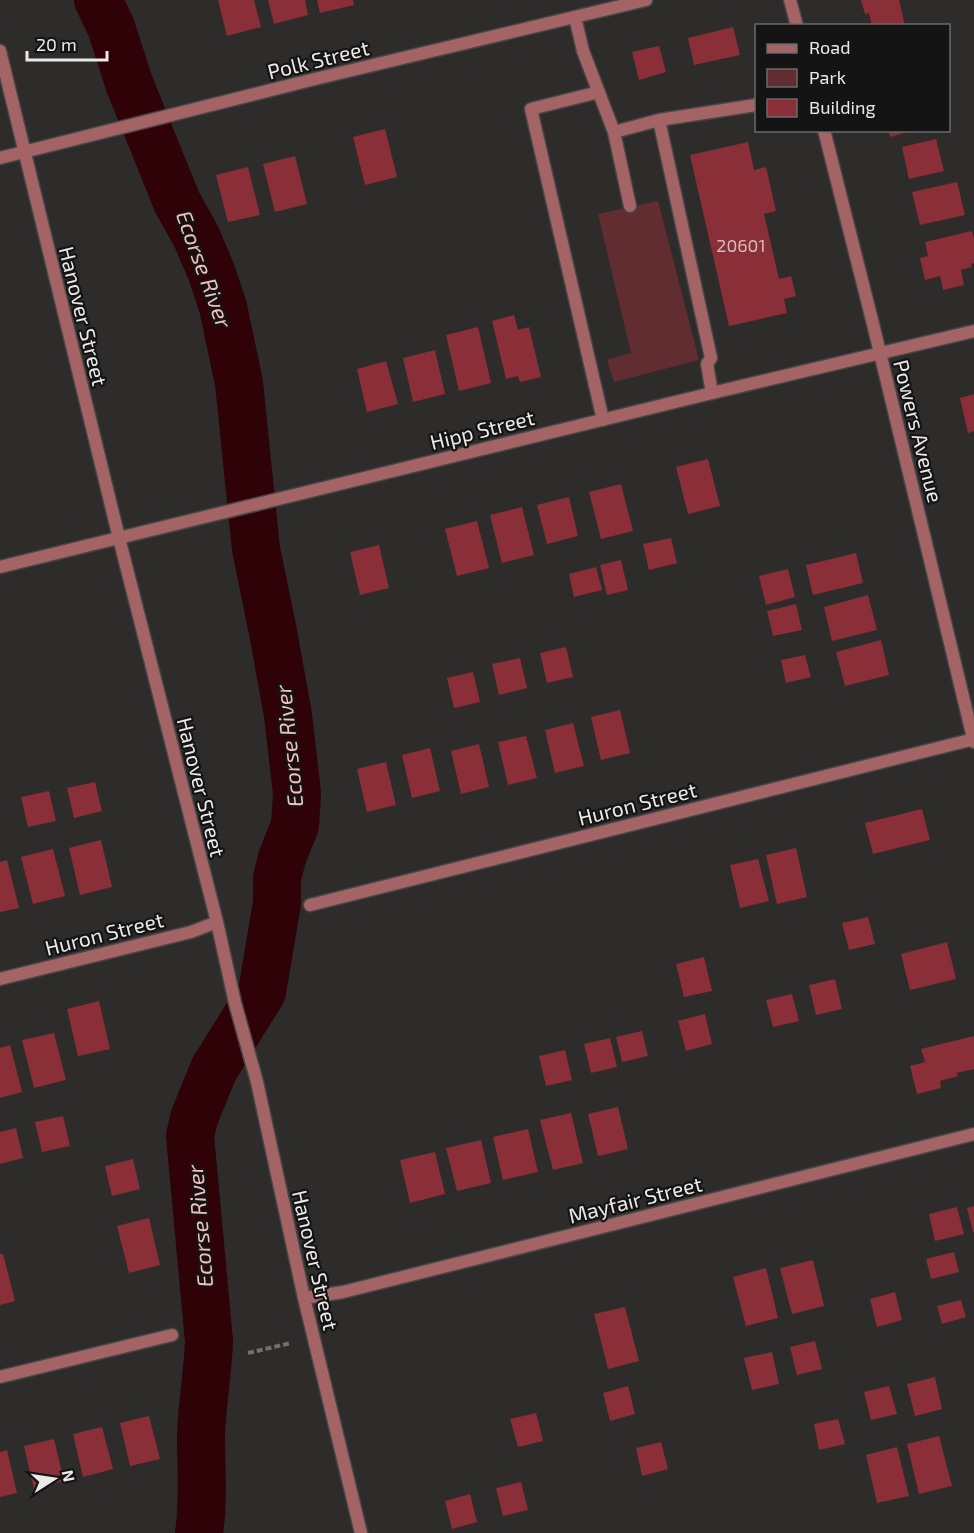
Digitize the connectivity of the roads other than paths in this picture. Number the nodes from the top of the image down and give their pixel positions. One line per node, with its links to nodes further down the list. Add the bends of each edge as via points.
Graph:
1 (646, 0): 3 (street, Polk Street)
2 (790, 0): 4 (street)
3 (575, 17): 6 (street); 11 (street, Polk Street)
4 (796, 24)
5 (0, 51): 11 (street, Hanover Street)
6 (599, 92): 9 (street); 17 (street, via 531,109)
7 (755, 105): 8 (street)
8 (659, 120): 9 (street); 16 (street, via 711,358 707,364)
9 (614, 132): 13 (street)
10 (825, 132): 15 (street, Powers Avenue)
11 (24, 153): 12 (street, Polk Street); 18 (street, Hanover Street)
12 (0, 158)
13 (630, 206)
14 (974, 331): 15 (street, Hipp Street)
15 (880, 352): 16 (street, Hipp Street); 20 (street, Powers Avenue)
16 (712, 393): 17 (street, Hipp Street)
17 (603, 420): 18 (street, Hipp Street)
18 (118, 538): 19 (street, Hipp Street); 22 (street, Hanover Street)
19 (0, 567)
20 (974, 740): 21 (street, Huron Street)
21 (310, 905)
22 (217, 922): 23 (street, Huron Street, via 191,932); 25 (street, Hanover Street)
23 (0, 979)
24 (974, 1134): 25 (street, Mayfair Street, via 343,1292)
25 (304, 1298): 28 (street, Hanover Street)
26 (172, 1335): 27 (street)
27 (0, 1377)
28 (361, 1533)

